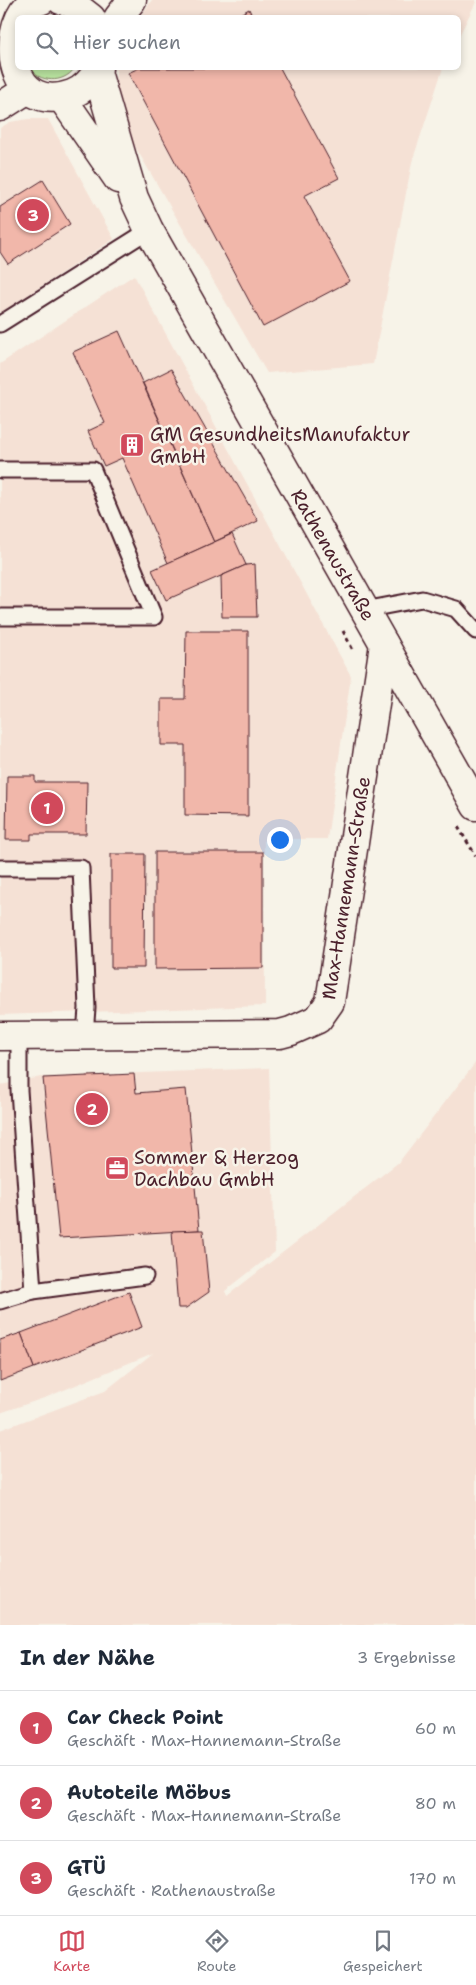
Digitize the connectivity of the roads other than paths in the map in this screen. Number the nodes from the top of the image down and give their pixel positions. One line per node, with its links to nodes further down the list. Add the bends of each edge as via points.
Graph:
1 (42, 0): 3 (street)
2 (132, 0): 4 (street)
3 (11, 8): 5 (street)
4 (120, 15)
5 (1, 55): 7 (street, via 9,74)
6 (97, 70): 8 (street, via 88,84); 10 (street, Rathenaustraße)
7 (25, 91): 8 (street, via 44,98); 9 (street)
8 (62, 98): 10 (street, Rathenaustraße, via 115,176)
9 (0, 107)
10 (134, 198): 11 (street, Rathenaustraße)
11 (149, 230): 12 (lane); 14 (street, Rathenaustraße)
12 (0, 324)
13 (0, 470): 15 (lane, via 93,470 154,617)
14 (364, 610): 16 (lane, via 422,599 456,609); 17 (street, Rathenaustraße)
15 (0, 617)
16 (476, 631)
17 (384, 644): 18 (street, Rathenaustraße); 20 (street, Max-Hannemann-Straße, via 330,1002 318,1019 280,1034)
18 (476, 806)
19 (0, 868): 20 (lane, via 81,868 87,1008)
20 (85, 1035): 21 (street, Max-Hannemann-Straße)
21 (9, 1036): 23 (lane, via 19,1090)
22 (145, 1276): 23 (lane)
23 (33, 1291): 24 (lane)
24 (0, 1301)

